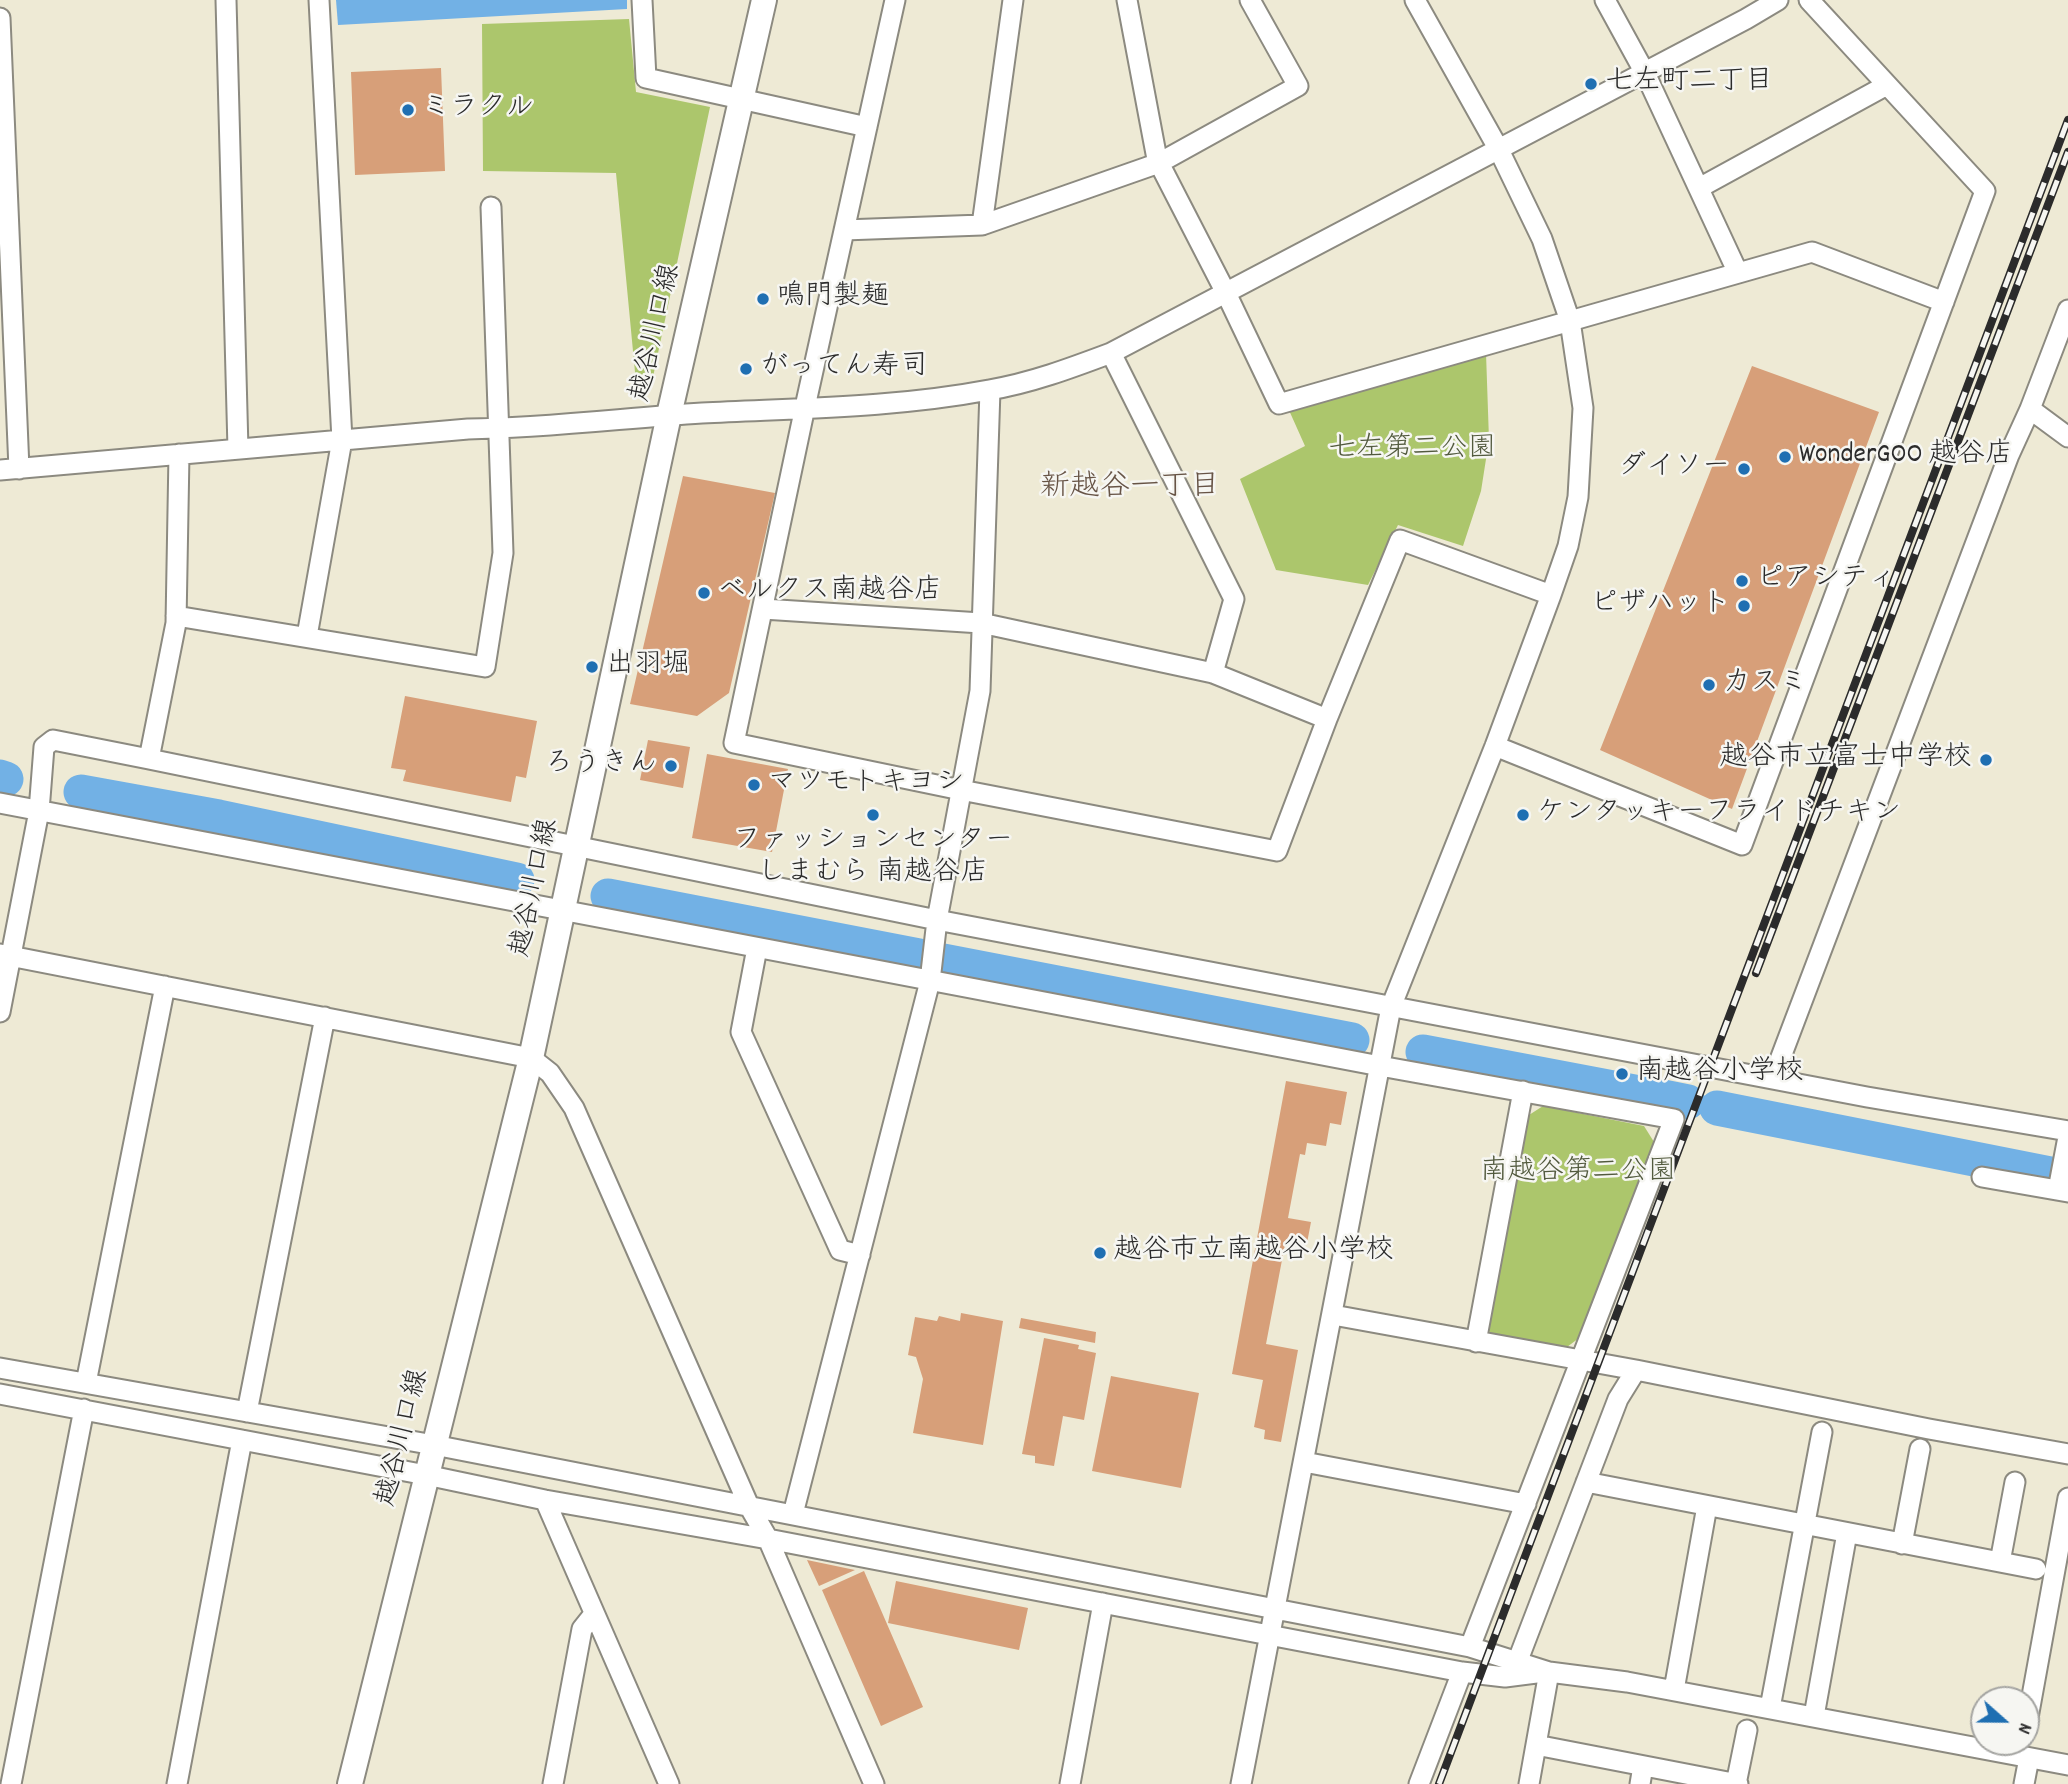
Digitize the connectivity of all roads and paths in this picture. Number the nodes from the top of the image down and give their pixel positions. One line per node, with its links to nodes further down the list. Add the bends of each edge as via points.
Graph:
1 (226, 0): 37 (street)
2 (319, 0): 36 (street)
3 (642, 0): 16 (street, via 646,78)
4 (764, 0): 16 (main road, 越谷川口線)
5 (895, 0): 17 (street)
6 (1013, 0): 22 (street)
7 (1127, 0): 19 (street)
8 (1250, 0): 19 (street, via 1298,86)
9 (1415, 0): 18 (street)
10 (1605, 0): 14 (street)
11 (1778, 0): 14 (street)
12 (1809, 0): 15 (street)
13 (0, 18): 39 (street)
14 (1645, 73): 18 (street); 20 (street)
15 (1887, 85): 20 (street); 26 (street, via 1985,191)
16 (742, 99): 17 (street); 33 (main road, 越谷川口線)
17 (867, 127): 23 (street)
18 (1498, 148): 25 (street); 28 (street, via 1542,239)
19 (1158, 163): 22 (street); 25 (street)
20 (1699, 188): 24 (street)
21 (491, 207): 34 (street)
22 (982, 225): 23 (street)
23 (844, 230): 31 (street)
24 (1738, 273): 26 (street, via 1812,252); 28 (street)
25 (1226, 293): 28 (street, via 1279,404); 29 (street)
26 (1944, 302): 47 (street, via 1742,845)
27 (2068, 310): 32 (street)
28 (1570, 321): 40 (street, via 1583,408 1578,497)
29 (1111, 353): 30 (street, via 1052,375); 45 (street, via 1234,599)
30 (990, 390): 31 (street); 43 (street)
31 (806, 407): 33 (street); 41 (street)
32 (2030, 409): 35 (street); 64 (street)
33 (669, 415): 34 (street); 52 (main road, 越谷川口線)
34 (499, 428): 36 (street); 44 (street, via 503,553 485,667)
35 (2068, 437)
36 (342, 440): 37 (street); 44 (street)
37 (238, 449): 38 (street)
38 (179, 454): 39 (street); 42 (street)
39 (10, 469)
40 (1551, 594): 46 (street, via 1401,540); 47 (street)
41 (763, 609): 43 (street); 49 (street, via 734,743)
42 (176, 616): 44 (street); 48 (street)
43 (981, 623): 45 (street); 49 (street, via 980,691)
44 (307, 636)
45 (1213, 673): 46 (street)
46 (1327, 719): 49 (street, via 1277,850)
47 (1495, 747): 59 (street)
48 (149, 759): 51 (street, via 53,740 44,747); 52 (street)
49 (961, 790): 54 (street)
50 (0, 803): 51 (street)
51 (39, 811): 53 (street); 56 (street)
52 (577, 847): 53 (main road, 越谷川口線); 54 (street)
53 (563, 909): 55 (street); 62 (main road, 越谷川口線)
54 (937, 920): 57 (street); 59 (street)
55 (757, 948): 57 (street); 70 (street, via 741,1032 840,1250)
56 (6, 955): 58 (street); 60 (street)
57 (930, 981): 63 (street); 70 (street)
58 (165, 986): 61 (street); 76 (street)
59 (1391, 1007): 63 (street); 64 (street)
60 (0, 1012)
61 (325, 1017): 62 (street); 79 (street)
62 (531, 1058): 82 (main road, 越谷川口線); 92 (street, via 550,1073 574,1108)
63 (1380, 1066): 65 (street); 71 (street)
64 (1773, 1078): 66 (street)
65 (1523, 1091): 72 (street); 73 (street, via 1674,1119)
66 (2068, 1131)
67 (2068, 1137): 69 (street)
68 (1982, 1177): 69 (street)
69 (2063, 1191)
70 (860, 1255): 94 (street)
71 (1333, 1315): 72 (street); 85 (street)
72 (1476, 1342): 73 (street)
73 (1580, 1361): 75 (street); 91 (street)
74 (0, 1368): 76 (street)
75 (1636, 1370): 84 (street); 87 (street, via 1618,1399)
76 (86, 1384): 79 (street)
77 (0, 1394): 78 (street)
78 (84, 1409): 81 (street); 120 (street)
79 (247, 1412): 82 (street)
80 (1822, 1432): 95 (street)
81 (242, 1440): 86 (street); 121 (street)
82 (434, 1445): 86 (main road, 越谷川口線); 92 (street)
83 (1920, 1449): 98 (street)
84 (2068, 1454)
85 (1304, 1462): 91 (street); 102 (street)
86 (426, 1475): 90 (street); 122 (main road, 越谷川口線)
87 (1587, 1482): 93 (street); 106 (street)
88 (2015, 1482): 99 (street)
89 (2068, 1498): 109 (street)
90 (545, 1500): 97 (street); 103 (street)
91 (1526, 1504): 105 (street)
92 (749, 1506): 94 (street); 97 (street)
93 (1707, 1506): 95 (street); 110 (street)
94 (793, 1514): 102 (street)
95 (1803, 1524): 96 (street); 111 (street)
96 (1847, 1533): 98 (street); 112 (street)
97 (768, 1539): 101 (street); 125 (street)
98 (1902, 1544): 99 (street)
99 (2000, 1562): 100 (street)
100 (2036, 1569)
101 (1102, 1603): 104 (street); 126 (street)
102 (1275, 1609): 104 (street); 105 (street)
103 (594, 1614): 123 (street, via 582,1629); 124 (street)
104 (1270, 1634): 107 (street); 127 (street)
105 (1470, 1647): 106 (street)
106 (1518, 1660): 108 (street)
107 (1462, 1672): 108 (street, via 1506,1676); 128 (street)
108 (1549, 1672): 110 (street); 115 (street)
109 (2034, 1686)
110 (1674, 1690): 111 (street)
111 (1770, 1708): 112 (street)
112 (1814, 1716): 114 (street)
113 (1747, 1730): 130 (street)
114 (1970, 1743)
115 (1536, 1745): 119 (street); 129 (street)
116 (2025, 1756): 131 (street)
117 (2038, 1756): 118 (street)
118 (2068, 1765)
119 (1642, 1775): 130 (street)
120 (11, 1784)
121 (177, 1784)
122 (350, 1784)
123 (553, 1784)
124 (669, 1784)
125 (874, 1784)
126 (1070, 1784)
127 (1241, 1784)
128 (1419, 1784)
129 (1528, 1784)
130 (1737, 1784)
131 (2024, 1784)

